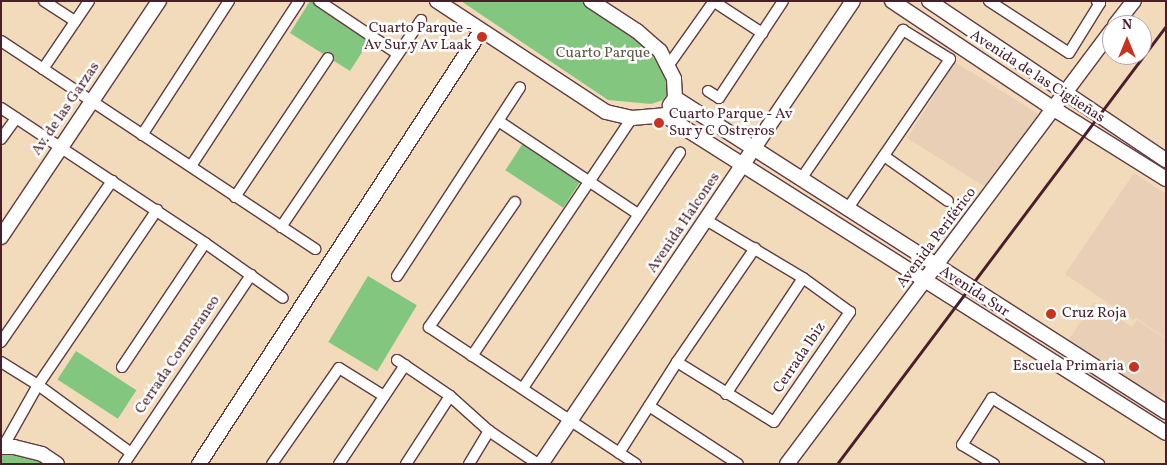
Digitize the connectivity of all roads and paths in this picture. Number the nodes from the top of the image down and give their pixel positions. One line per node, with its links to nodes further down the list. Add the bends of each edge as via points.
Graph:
1 (44, 1): 19 (street)
2 (89, 1): 19 (street)
3 (159, 1): 32 (main road, Av. de las Garzas)
4 (229, 1): 39 (street)
5 (299, 1): 47 (street)
6 (320, 1): 24 (street)
7 (437, 1): 20 (main road)
8 (591, 1): 26 (main road, via 637,31 660,51)
9 (713, 1): 21 (street); 26 (street)
10 (783, 1): 21 (street)
11 (853, 1): 42 (main road, Avenida Halcones)
12 (892, 1): 34 (main road, Avenida de las Cigüeñas)
13 (929, 1): 30 (main road, Avenida de las Cigüeñas)
14 (989, 1): 15 (street, via 1069,52 1100,3)
15 (1097, 1)
16 (1134, 1): 17 (main road)
17 (1124, 15)
18 (421, 20): 24 (street)
19 (75, 21): 27 (street)
20 (481, 31): 38 (main road, via 606,112); 93 (main road)
21 (762, 34): 29 (street, via 719,98)
22 (1, 41): 27 (street)
23 (1102, 43): 30 (main road, Avenida Periférico)
24 (398, 54): 59 (street)
25 (328, 58): 52 (street)
26 (668, 66): 31 (main road, via 674,79)
27 (43, 69): 32 (street)
28 (520, 87): 37 (street)
29 (708, 91)
30 (1064, 93): 34 (main road, Avenida Periférico); 45 (main road, Avenida de las Cigüeñas)
31 (675, 98): 35 (main road); 42 (main road, Avenida Sur)
32 (97, 103): 39 (street); 41 (main road, Av. de las Garzas)
33 (1, 108): 36 (street)
34 (1054, 109): 49 (main road, Avenida de las Cigüeñas); 64 (main road, Avenida Periférico)
35 (664, 114): 38 (main road); 46 (main road, Avenida Sur)
36 (16, 118): 40 (street); 41 (street)
37 (500, 122): 51 (street); 66 (street)
38 (629, 123): 51 (street)
39 (142, 135): 47 (street)
40 (1, 139)
41 (56, 145): 50 (street); 60 (main road, Av. de las Garzas)
42 (753, 148): 46 (main road, Avenida Halcones); 48 (main road, Avenida Sur)
43 (680, 153): 57 (street)
44 (884, 156): 48 (street, via 950,59 903,30); 53 (street); 55 (street)
45 (1166, 160)
46 (743, 165): 58 (main road, Avenida Halcones); 68 (main road, Avenida Sur)
47 (191, 166): 52 (street)
48 (801, 179): 55 (main road, Avenida Sur)
49 (1166, 179)
50 (112, 181): 56 (street); 72 (street)
51 (591, 182): 57 (street); 73 (street)
52 (235, 197): 59 (street)
53 (948, 201)
54 (515, 202): 73 (street, via 429,327)
55 (848, 208): 64 (main road, Avenida Sur)
56 (157, 210): 61 (street); 77 (street)
57 (638, 214): 78 (street)
58 (711, 222): 62 (street, Cerrada Ibiz); 84 (main road, Avenida Halcones)
59 (281, 227): 63 (street)
60 (1, 237)
61 (205, 242): 65 (street); 76 (street)
62 (755, 248): 67 (street, Cerrada Ibiz); 75 (street)
63 (315, 249)
64 (937, 266): 68 (main road, Avenida Periférico); 70 (main road, Avenida Sur)
65 (251, 275): 69 (street); 88 (street, Cerrada Cormoraneo)
66 (397, 276)
67 (803, 278): 79 (street); 79 (street, Cerrada Ibiz, via 850,312 774,422)
68 (926, 281): 71 (main road, Avenida Sur); 100 (main road, Avenida Periférico)
69 (283, 298)
70 (1031, 326): 71 (main road); 83 (main road, Avenida Sur)
71 (1021, 341): 86 (main road, Avenida Sur)
72 (1, 342)
73 (472, 356): 78 (street)
74 (1, 362): 77 (street)
75 (677, 362): 79 (street, Cerrada Ibiz); 82 (street)
76 (122, 367)
77 (38, 385): 87 (street); 88 (street)
78 (523, 388): 84 (street)
79 (726, 394)
80 (384, 396): 81 (street, via 401,363); 94 (street, via 338,368); 95 (street)
81 (450, 396): 85 (street); 96 (street)
82 (650, 406): 89 (street); 99 (street)
83 (1166, 412)
84 (568, 420): 89 (street); 90 (main road, Avenida Halcones)
85 (490, 431): 90 (street); 97 (street)
86 (1166, 434)
87 (2, 447): 91 (main road, via 42,454)
88 (130, 452): 92 (street, Cerrada Cormoraneo)
89 (619, 453): 98 (street)
90 (537, 462)
91 (57, 464)
92 (124, 464)
93 (199, 464)
94 (272, 464)
95 (339, 464)
96 (406, 464)
97 (469, 464)
98 (636, 464)
99 (738, 464)
100 (787, 464)
101 (994, 464): 102 (street, via 962,445 992,398)
102 (1099, 464)

